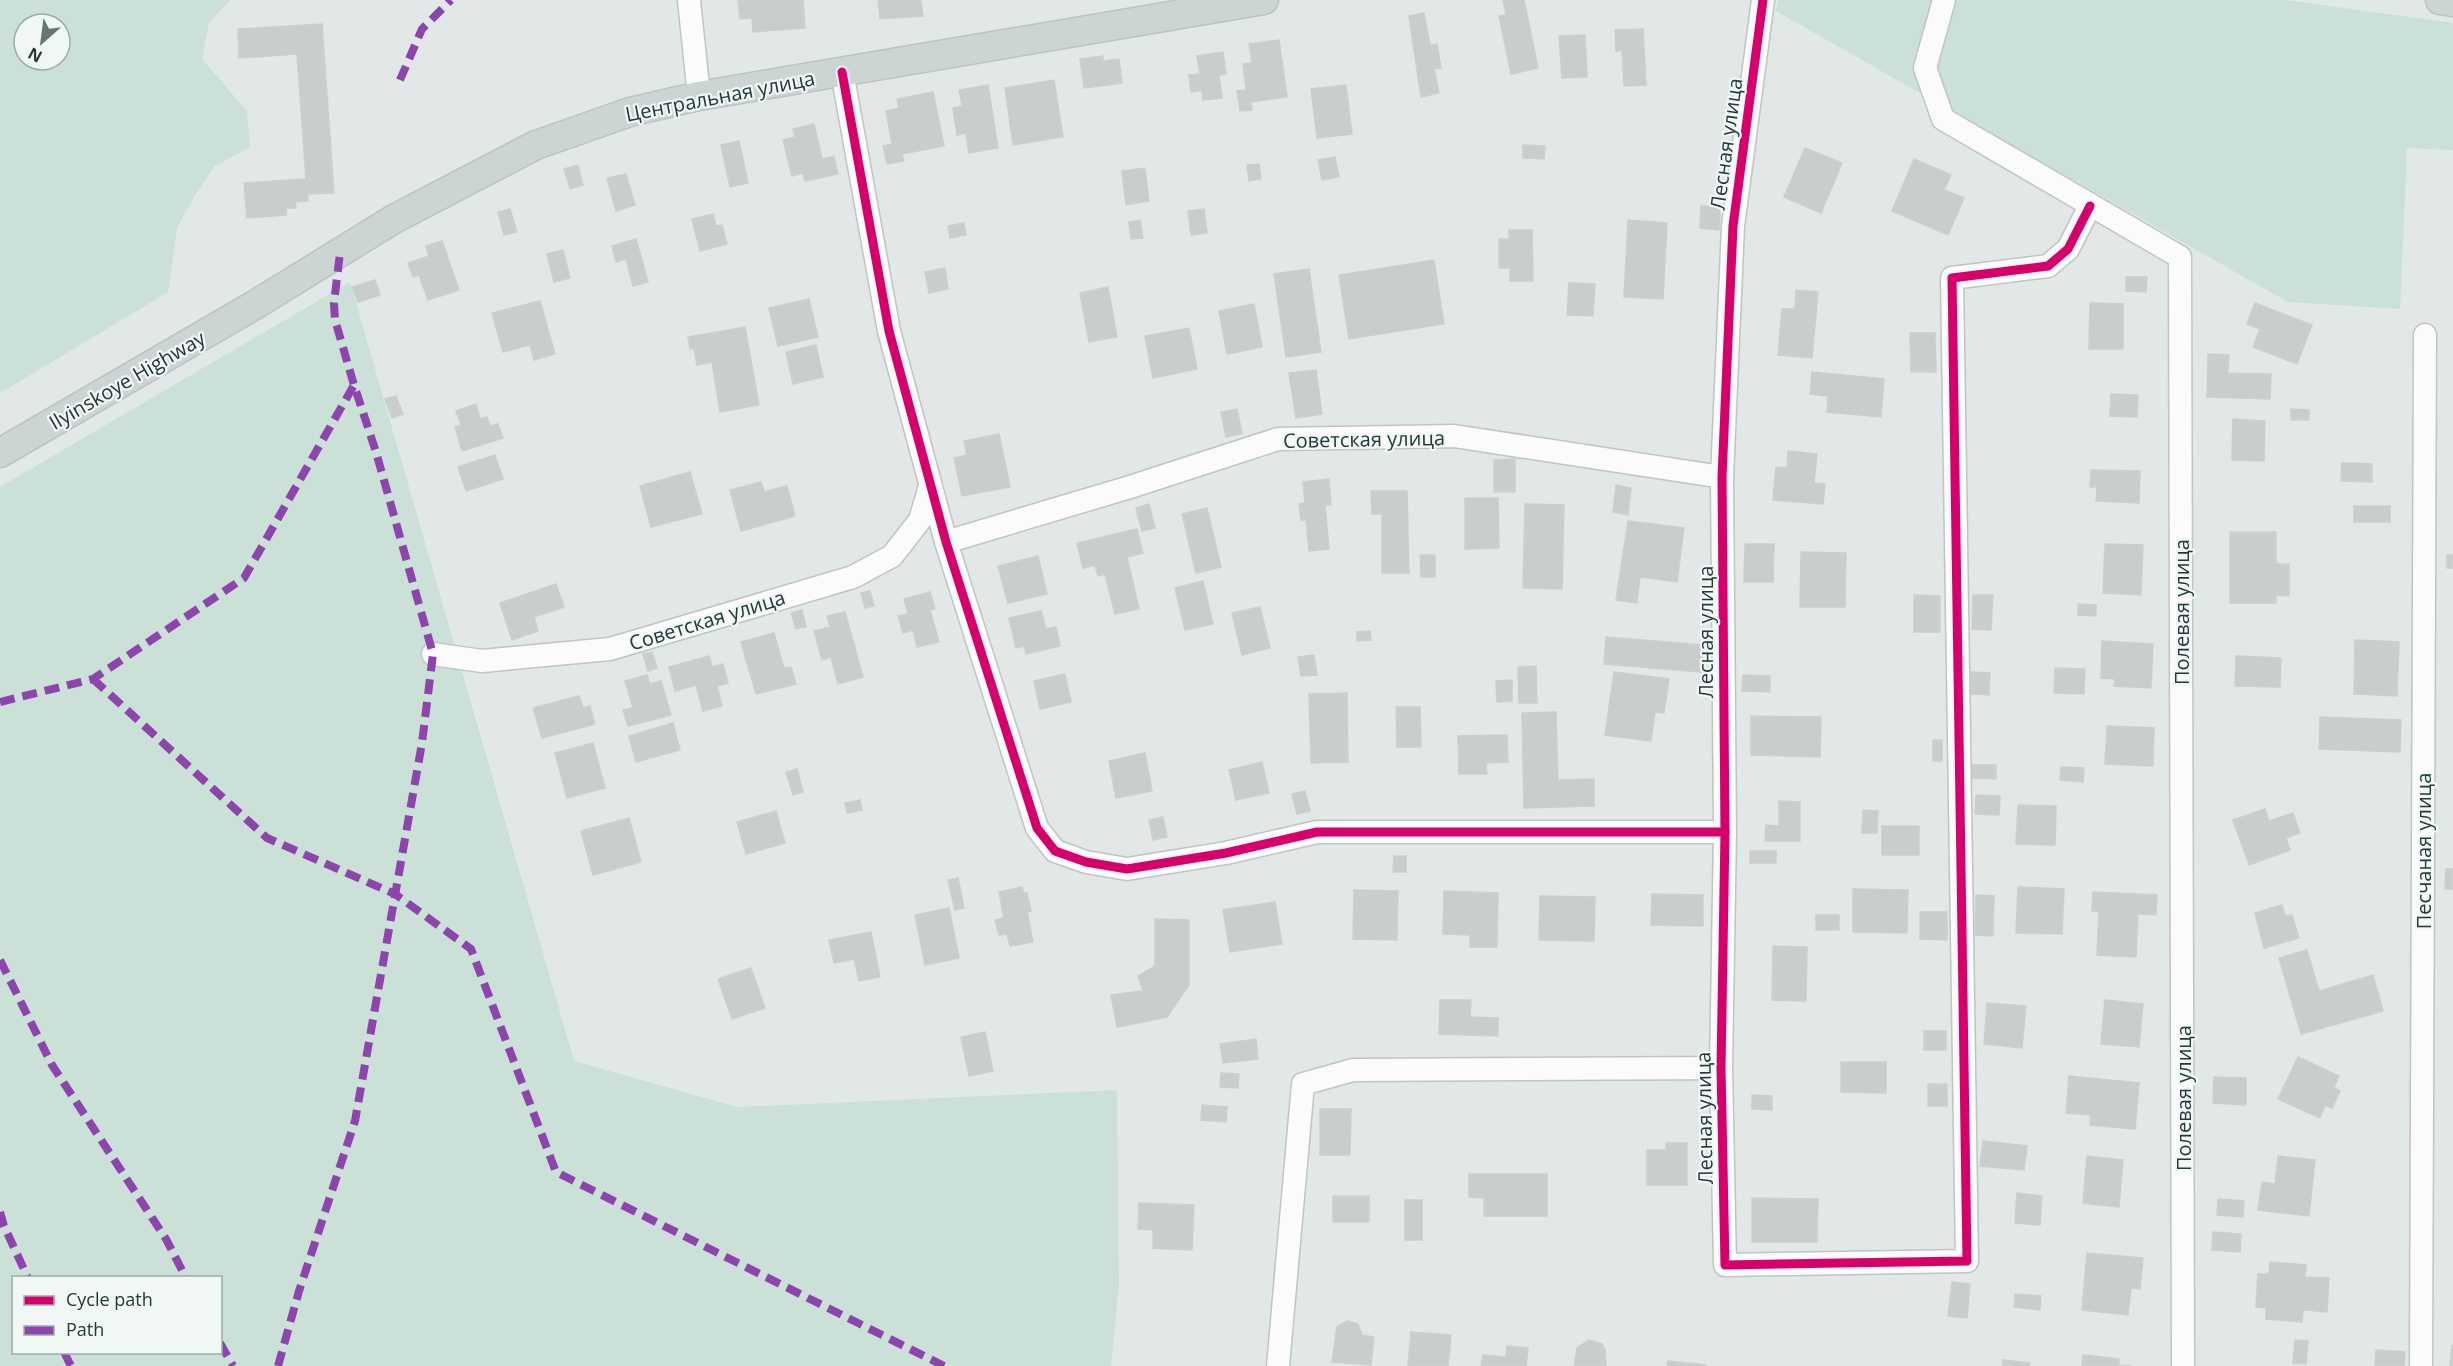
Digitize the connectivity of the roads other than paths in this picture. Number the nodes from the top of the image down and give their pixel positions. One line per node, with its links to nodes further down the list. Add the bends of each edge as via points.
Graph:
1 (689, 0): 9 (street)
2 (1264, 0): 7 (main road, Центральная улица)
3 (1763, 0): 14 (street, Лесная улица, via 1733,226)
4 (1944, 0): 10 (street, Полевая улица, via 1925,68 1943,119)
5 (2440, 0): 6 (main road)
6 (2453, 2)
7 (1180, 7): 8 (main road, Центральная улица)
8 (842, 72): 9 (main road, Центральная улица); 15 (street, via 889,331)
9 (699, 96): 11 (main road, Центральная улица, via 630,112 536,145 394,219)
10 (2090, 206): 19 (street, Лесная улица, via 2068,249 2048,266 1952,278 1967,1261 1725,1265); 21 (street, Полевая улица, via 2180,257)
11 (254, 306): 13 (main road, Ilyinskoye Highway)
12 (2425, 335): 22 (street, Песчаная улица)
13 (0, 453)
14 (1722, 477): 16 (street, Советская улица, via 1454,436 1278,439); 18 (street, Лесная улица)
15 (931, 485): 16 (street); 17 (street, Советская улица, via 920,520 892,556 853,577 610,650 482,661)
16 (946, 542): 18 (street, via 1036,828 1055,850 1086,862 1127,869 1226,853 1317,832)
17 (433, 654)
18 (1725, 832): 19 (street, Лесная улица)
19 (1721, 1068): 20 (street, via 1353,1070 1303,1084)
20 (1278, 1366)
21 (2183, 1366)
22 (2421, 1366)

